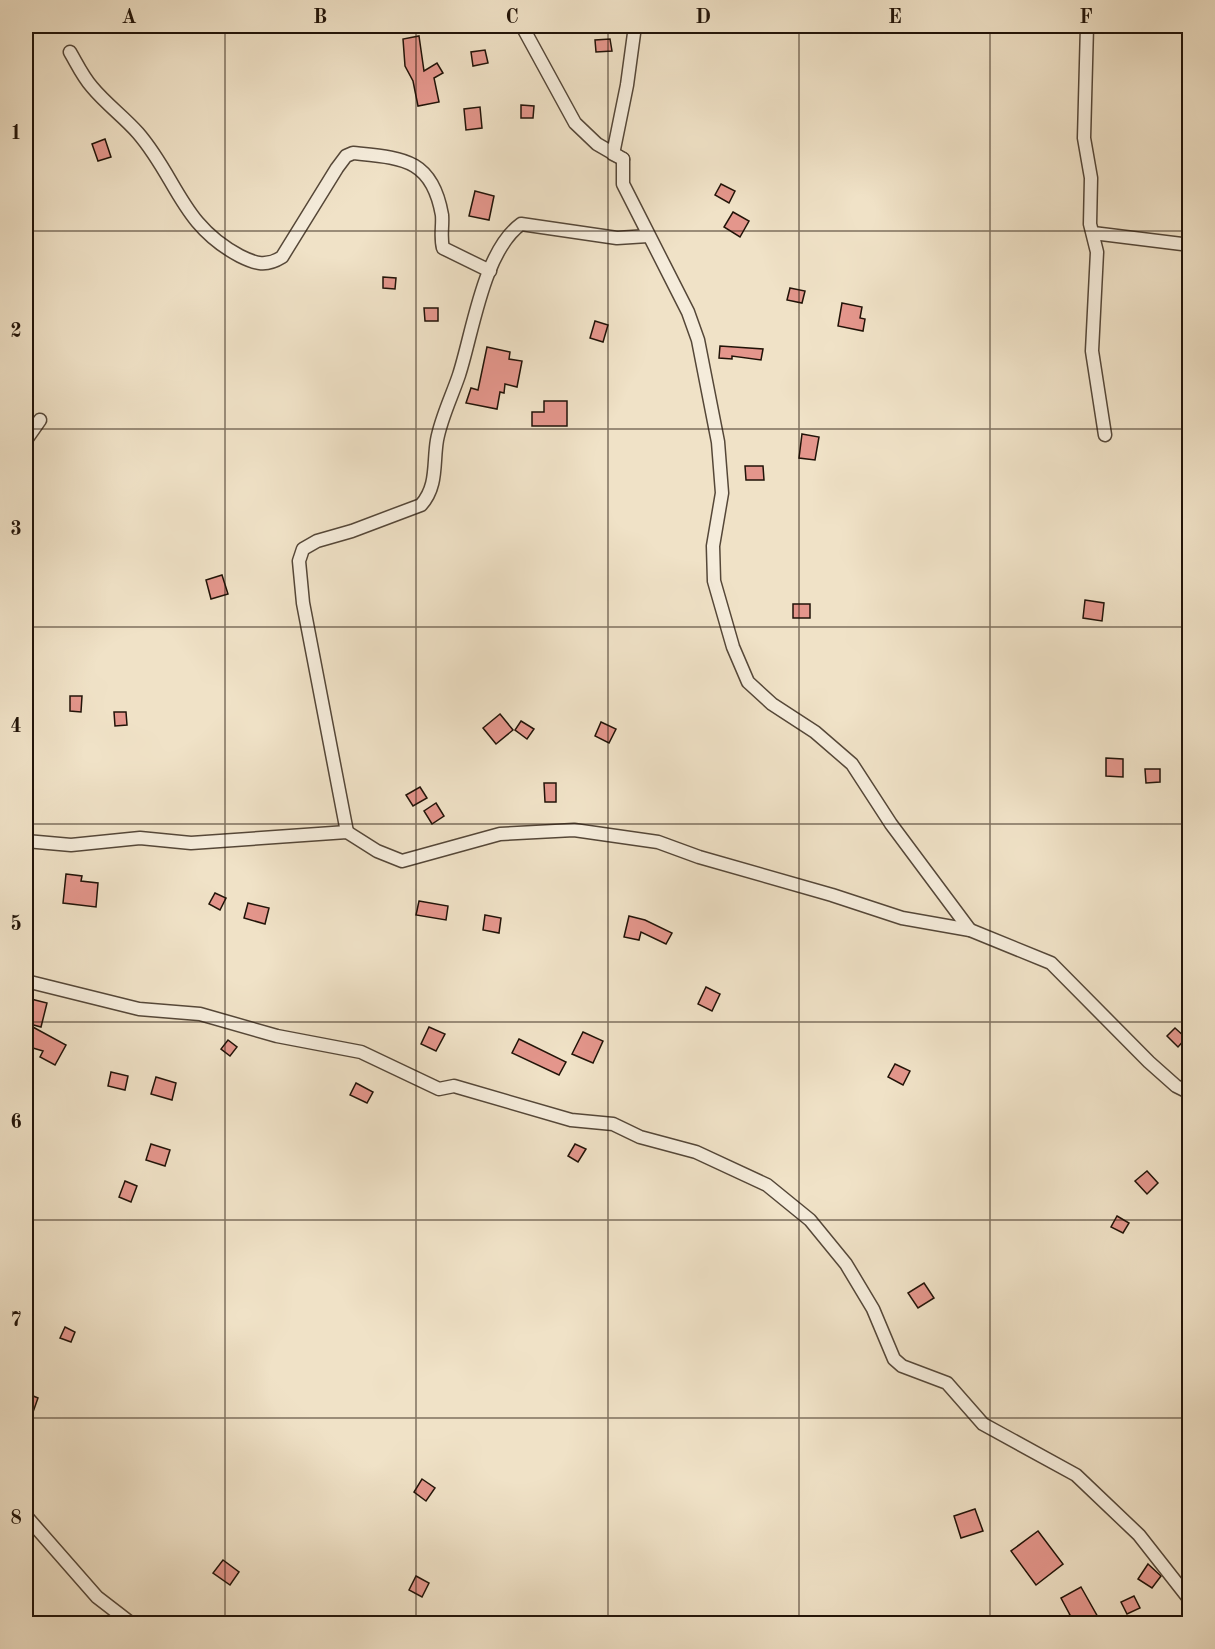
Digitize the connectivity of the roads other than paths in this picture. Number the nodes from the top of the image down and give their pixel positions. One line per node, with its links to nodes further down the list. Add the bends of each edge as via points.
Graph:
1 (522, 26): 5 (street, via 575,123 597,144)
2 (634, 26): 5 (street, via 614,154)
3 (1087, 26): 6 (street, via 1084,138 1091,178)
4 (70, 52): 9 (street, via 91,86 139,134 199,226 243,258 261,265 282,257 337,168 353,153 413,162 434,188 442,216 443,248)
5 (623, 159): 7 (street, via 623,184)
6 (1093, 233): 8 (street); 11 (street, via 1097,252 1092,351)
7 (648, 236): 9 (street, via 617,238 521,224 513,230); 15 (street, via 688,312 698,340 718,441 722,493 713,546 714,581 733,647 748,682 852,764)
8 (1190, 245)
9 (490, 271): 13 (street, via 437,439 434,482 428,496 421,505 317,541 303,549 299,561 303,603)
10 (40, 420): 12 (street)
11 (1105, 435)
12 (26, 440)
13 (347, 832): 14 (street, via 191,843 140,838 71,845); 15 (street, via 402,861 500,834 574,830 658,842 902,918)
14 (26, 841)
15 (970, 930): 17 (street, via 1051,963 1149,1062)
16 (26, 981): 19 (street, via 139,1009 200,1014 277,1036 361,1052 439,1089 454,1086 571,1120 613,1124 640,1137 696,1152 767,1185 810,1221 846,1264 873,1310 894,1359 902,1366 947,1383 983,1424 1076,1475 1139,1535)
17 (1190, 1093)
18 (26, 1516): 20 (street, via 97,1597)
19 (1190, 1600)
20 (132, 1623)

